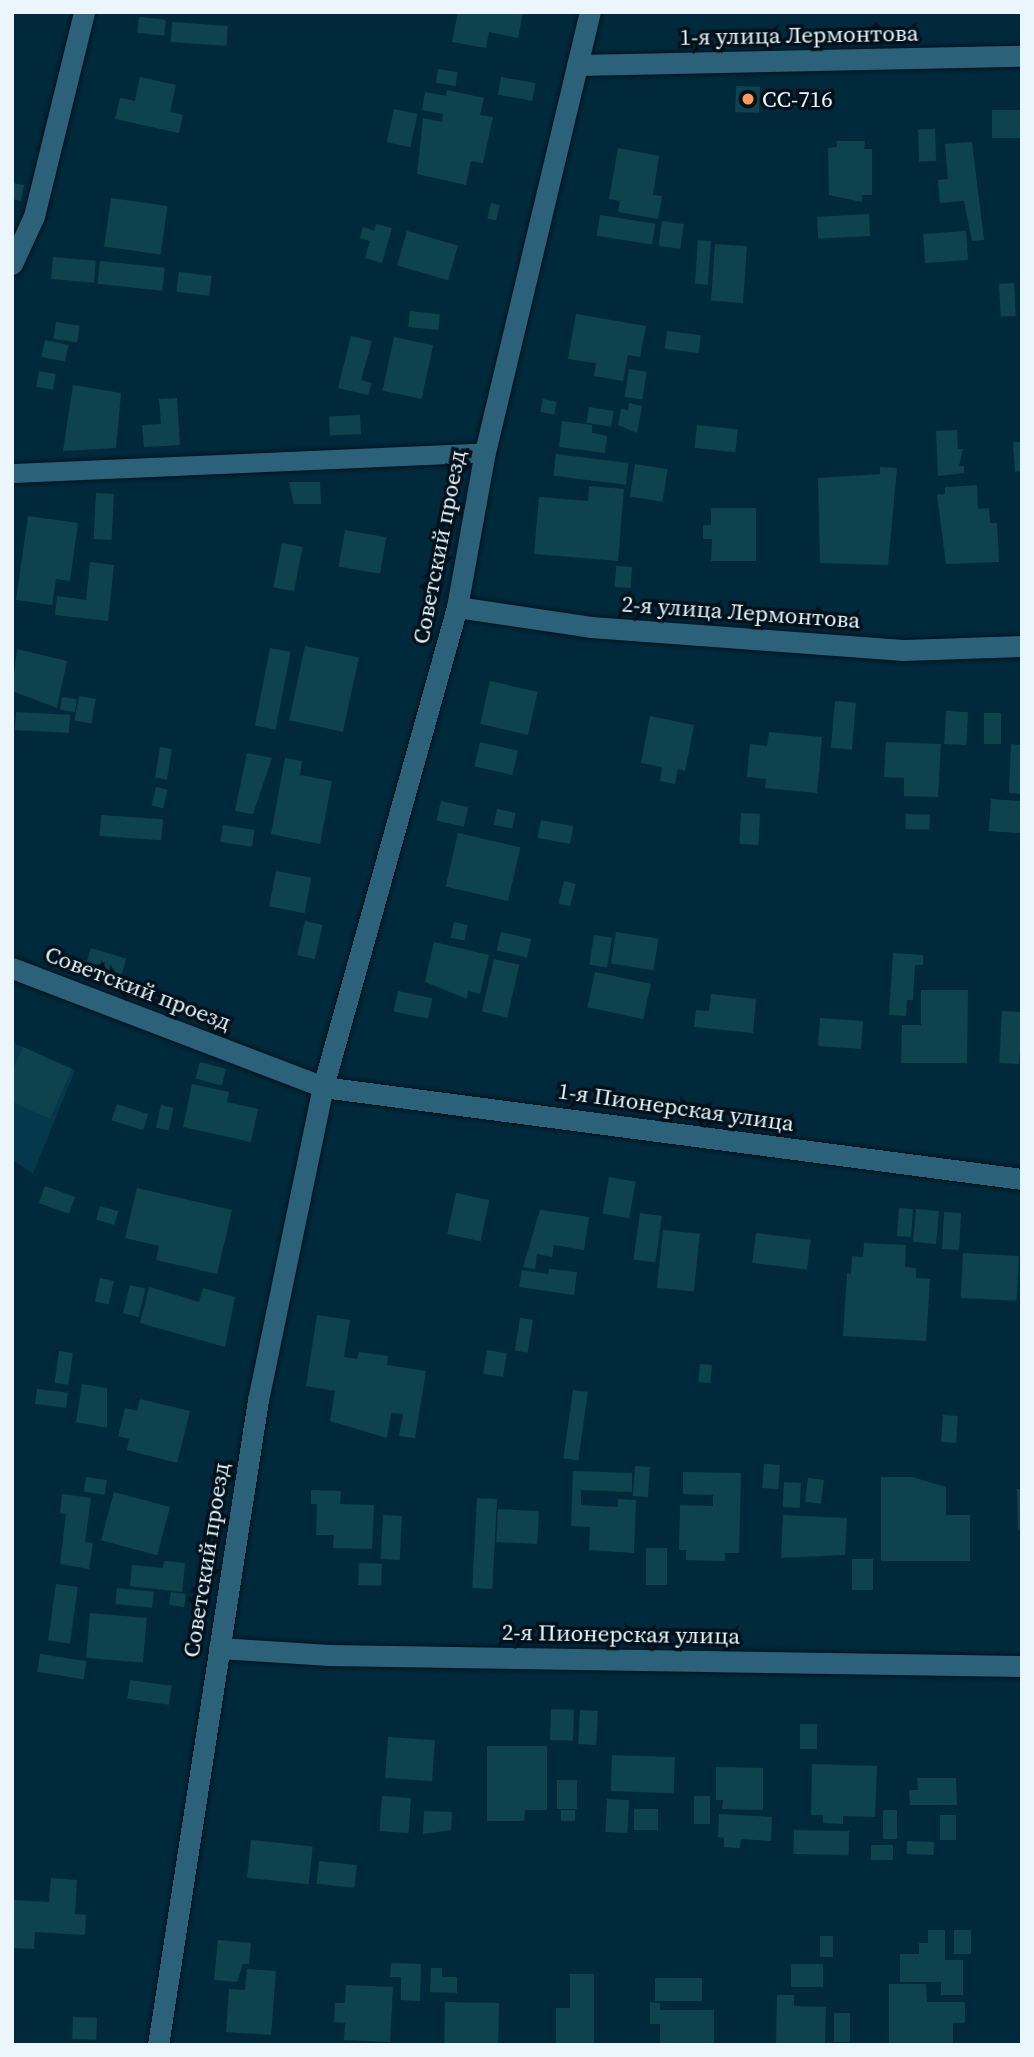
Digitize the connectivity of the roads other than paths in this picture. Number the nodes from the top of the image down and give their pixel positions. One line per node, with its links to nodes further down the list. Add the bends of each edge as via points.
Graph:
1 (84, 12): 5 (street, via 34,216)
2 (590, 12): 4 (street, Советский проезд)
3 (1022, 56): 4 (street, 1-я улица Лермонтова)
4 (577, 65): 6 (street, Советский проезд)
5 (12, 264)
6 (485, 452): 7 (lane); 8 (street, Советский проезд)
7 (12, 473)
8 (457, 607): 9 (street, 2-я улица Лермонтова, via 591,627 890,649); 11 (street, Советский проезд)
9 (1022, 646)
10 (12, 968): 11 (street, Советский проезд)
11 (323, 1087): 12 (street, 1-я Пионерская улица); 13 (street, Советский проезд, via 258,1400)
12 (1022, 1179)
13 (219, 1648): 14 (street, 2-я Пионерская улица, via 330,1655); 15 (street, Советский проезд)
14 (1022, 1667)
15 (158, 2045)

